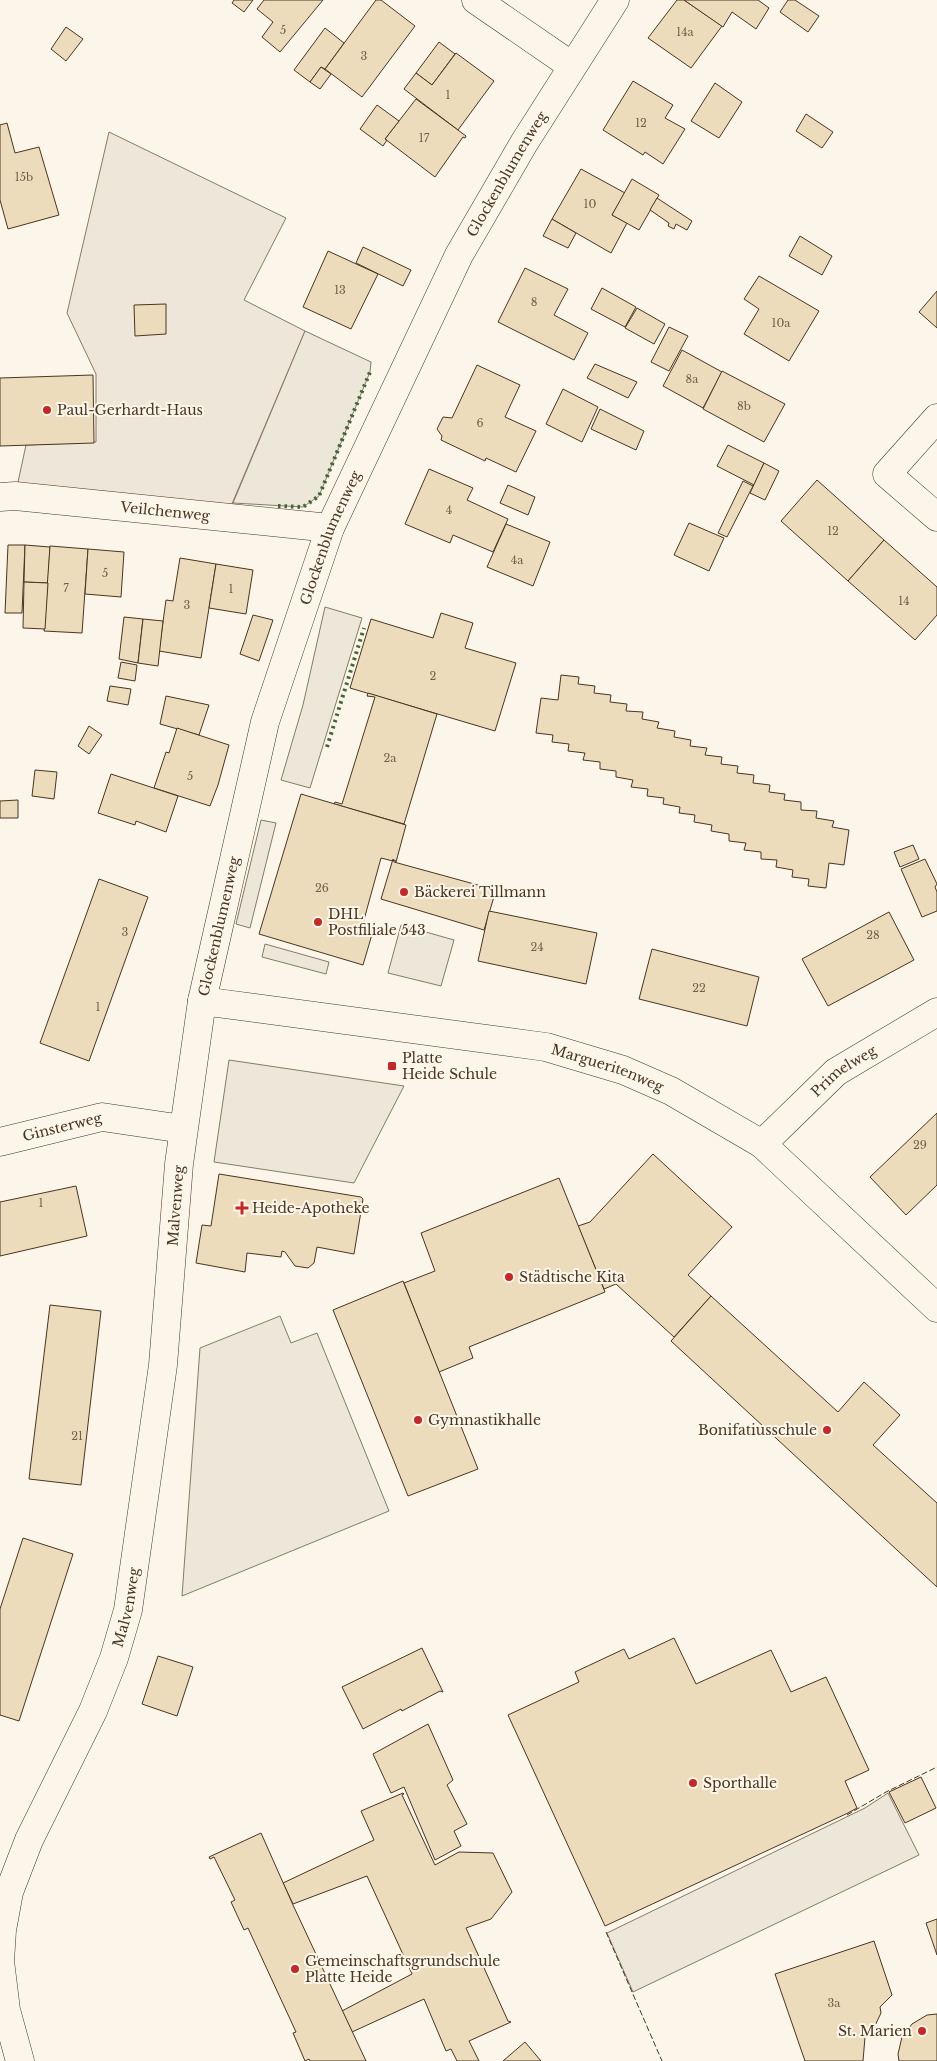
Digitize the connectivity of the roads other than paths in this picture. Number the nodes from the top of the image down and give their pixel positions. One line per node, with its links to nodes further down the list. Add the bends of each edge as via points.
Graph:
1 (476, 0): 3 (street)
2 (615, 0): 3 (street, Glockenblumenweg)
3 (572, 66): 7 (street, Glockenblumenweg, via 459,256)
4 (937, 418): 6 (street, via 887,474)
5 (0, 497): 7 (street, Veilchenweg)
6 (937, 517)
7 (330, 528): 8 (street, Glockenblumenweg, via 265,722)
8 (202, 1001): 10 (street, Glockenblumenweg); 12 (street, Margueritenweg, via 546,1047 623,1070 671,1092)
9 (937, 1012): 12 (street, Primelweg, via 836,1072)
10 (183, 1129): 11 (street, Ginsterweg, via 102,1117); 14 (street, Malvenweg, via 163,1366 128,1610 93,1711 29,1840 9,1892)
11 (0, 1142)
12 (762, 1144): 13 (street, Margueritenweg)
13 (937, 1308)
14 (0, 1961): 15 (street, Malvenweg, via 6,2010)
15 (20, 2061)

